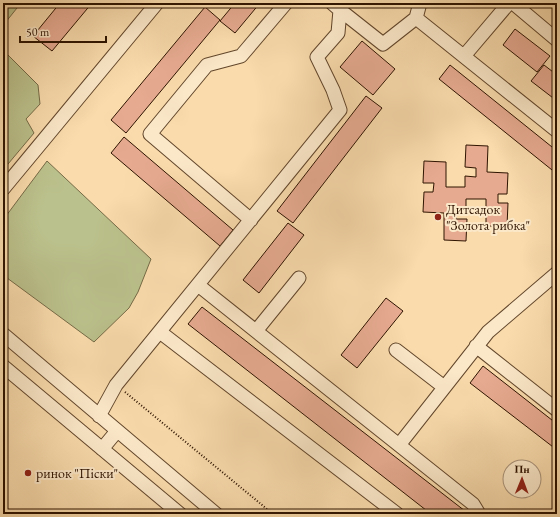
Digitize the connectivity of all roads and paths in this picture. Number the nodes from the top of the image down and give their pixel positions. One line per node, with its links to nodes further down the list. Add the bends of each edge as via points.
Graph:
1 (157, 3): 11 (street)
2 (286, 3): 12 (street, via 241,56 208,65 150,134)
3 (420, 3): 7 (street)
4 (508, 3): 9 (street)
5 (513, 3): 8 (street)
6 (336, 6): 7 (street, via 383,44); 12 (street, via 338,33 317,57 340,110)
7 (416, 18): 9 (street)
8 (557, 40)
9 (464, 56): 10 (street)
10 (557, 131)
11 (3, 189)
12 (251, 220): 15 (street)
13 (557, 273): 19 (street, via 488,332)
14 (299, 278): 16 (street)
15 (198, 285): 16 (street); 17 (street)
16 (256, 331): 27 (street)
17 (160, 332): 22 (street); 32 (street)
18 (3, 334): 25 (street)
19 (476, 346): 23 (street); 24 (street)
20 (396, 350): 23 (street)
21 (3, 366): 28 (street)
22 (116, 385): 25 (street); 31 (path)
23 (444, 387): 27 (street)
24 (557, 410)
25 (99, 416): 26 (street)
26 (117, 431): 28 (street); 30 (street)
27 (399, 445): 33 (street, via 473,504)
28 (102, 449): 29 (street)
29 (180, 514)
30 (216, 514)
31 (273, 514)
32 (397, 514)
33 (480, 514)

